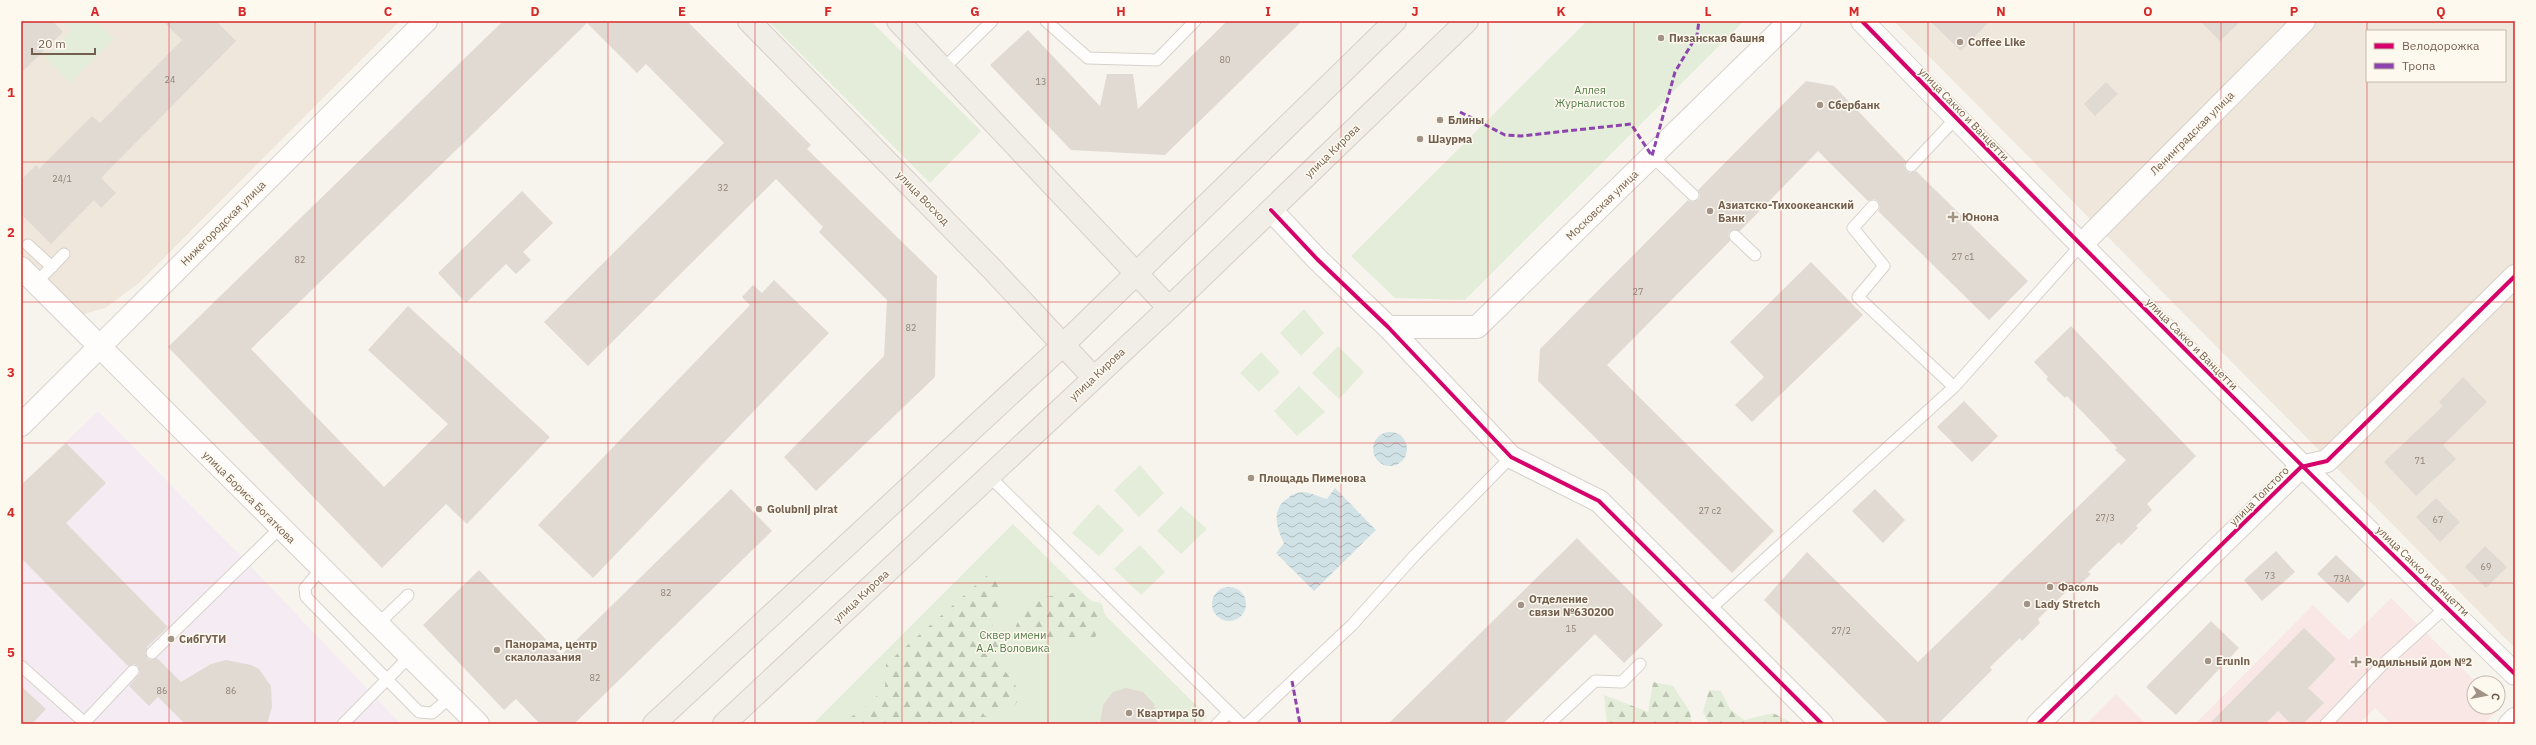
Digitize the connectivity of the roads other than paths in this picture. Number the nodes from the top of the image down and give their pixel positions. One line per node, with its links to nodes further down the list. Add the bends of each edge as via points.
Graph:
1 (426, 21): 31 (street, Нижегородская улица)
2 (749, 21): 30 (main road, улица Восход)
3 (898, 21): 12 (main road)
4 (992, 21): 12 (lane)
5 (1046, 21): 6 (lane, via 1088,58 1157,60)
6 (1195, 21)
7 (1395, 21): 25 (main road)
8 (1467, 21): 18 (main road, улица Кирова)
9 (1790, 21): 14 (street, Московская улица)
10 (1862, 21): 13 (street, улица Сакко и Ванцетти)
11 (2304, 21): 21 (street, Ленинградская улица)
12 (944, 68): 25 (main road)
13 (1956, 118): 15 (lane); 21 (street, улица Сакко и Ванцетти)
14 (1652, 156): 16 (lane); 29 (street, Московская улица, via 1477,327)
15 (1911, 166)
16 (1693, 195)
17 (1873, 206): 33 (lane, via 1853,228 1884,266 1858,297)
18 (1271, 210): 28 (main road, улица Кирова); 29 (street, via 1317,259)
19 (1735, 236): 23 (lane)
20 (28, 245): 24 (lane)
21 (2080, 246): 33 (lane); 36 (street, улица Сакко и Ванцетти)
22 (64, 254): 24 (lane)
23 (1755, 255)
24 (52, 267): 26 (lane)
25 (1135, 273): 28 (main road); 30 (main road)
26 (28, 276): 31 (street, улица Бориса Богаткова)
27 (2515, 276): 36 (street, улица Толстого, via 2327,461)
28 (1169, 308): 32 (main road, улица Кирова)
29 (1388, 327): 35 (street)
30 (1064, 345): 32 (main road, улица Восход); 58 (main road)
31 (99, 347): 34 (street, Нижегородская улица); 38 (street, улица Бориса Богаткова)
32 (1094, 378): 37 (main road, улица Кирова)
33 (1954, 387): 42 (lane)
34 (21, 425)
35 (1511, 456): 42 (street, via 1598,501); 62 (lane, via 1415,555 1352,625)
36 (2302, 467): 41 (street, улица Сакко и Ванцетти); 64 (street, улица Толстого)
37 (989, 476): 52 (lane); 59 (main road, улица Кирова)
38 (280, 528): 39 (street, улица Бориса Богаткова); 44 (lane, via 219,581)
39 (321, 569): 43 (street, улица Бориса Богаткова); 50 (lane, via 305,588 306,597)
40 (408, 595): 43 (lane)
41 (2446, 607): 49 (street, улица Сакко и Ванцетти); 65 (lane, via 2381,666)
42 (1709, 610): 63 (street)
43 (377, 625): 45 (street, улица Бориса Богаткова)
44 (152, 653)
45 (410, 656): 50 (lane); 51 (street, улица Бориса Богаткова)
46 (1640, 664): 54 (lane, via 1622,682 1595,681)
47 (21, 666): 55 (lane)
48 (133, 671): 55 (lane)
49 (2515, 674)
50 (388, 679): 51 (lane, via 419,712 432,713); 56 (lane)
51 (452, 696): 57 (street, улица Бориса Богаткова)
52 (1229, 712): 60 (lane); 61 (lane)
53 (2515, 719): 66 (street)
54 (1556, 722)
55 (85, 723)
56 (343, 724)
57 (478, 724)
58 (654, 724)
59 (724, 724)
60 (1217, 724)
61 (1241, 724)
62 (1248, 724)
63 (1822, 724)
64 (2038, 724)
65 (2326, 724)
66 (2510, 724)

